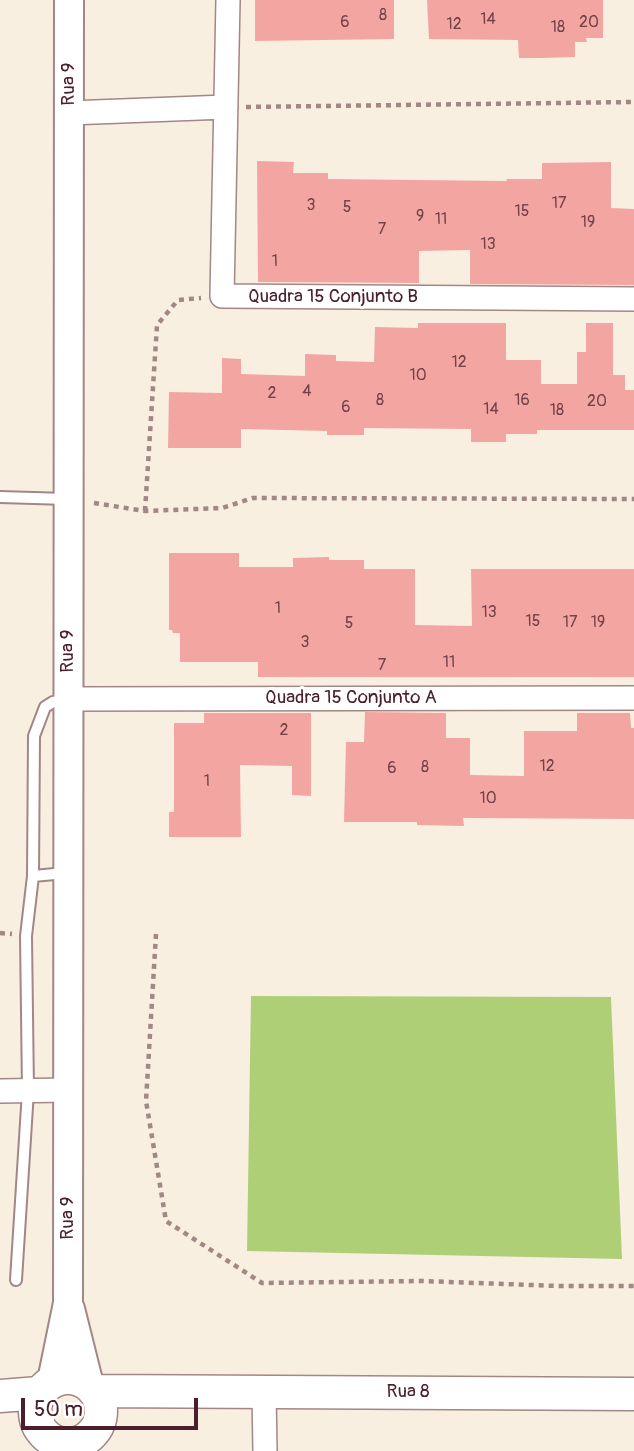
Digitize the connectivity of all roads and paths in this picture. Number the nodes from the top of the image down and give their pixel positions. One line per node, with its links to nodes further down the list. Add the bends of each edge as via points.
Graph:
1 (69, 0): 5 (street, Rua 9)
2 (228, 0): 4 (street, Quadra 15 Conjunto B)
3 (634, 103): 4 (path)
4 (226, 107): 5 (street); 6 (street, Quadra 15 Conjunto B)
5 (69, 113): 9 (street, Rua 9)
6 (222, 296): 7 (street, Quadra 15 Conjunto B); 11 (path, via 178,300 157,325)
7 (634, 299)
8 (0, 497): 9 (lane)
9 (69, 499): 11 (path); 13 (street, Rua 9)
10 (634, 499): 11 (path, via 253,498 222,508)
11 (145, 511)
12 (634, 698): 13 (street, Quadra 15 Conjunto A)
13 (68, 699): 14 (street, Rua 9); 15 (lane, via 45,707 34,736)
14 (68, 873): 15 (lane); 17 (street, Rua 9)
15 (33, 876): 19 (lane, via 26,936)
16 (156, 933): 21 (path, via 146,1101 166,1221 262,1283 423,1280)
17 (68, 1090): 19 (street); 22 (street, Rua 9)
18 (0, 1091): 19 (street)
19 (28, 1091): 20 (lane)
20 (16, 1280)
21 (634, 1286)
22 (68, 1303): 23 (street); 28 (street)
23 (92, 1388): 24 (main road, Rua 8); 28 (main road, via 70,1378); 30 (main road, via 101,1412)
24 (182, 1391): 25 (main road, Rua 8); 30 (main road, Rua 8)
25 (264, 1391): 26 (main road, Rua 8); 31 (street)
26 (634, 1394)
27 (0, 1396): 28 (main road)
28 (42, 1398): 29 (main road); 30 (main road, via 46,1436 63,1444 89,1437)
29 (0, 1411)
30 (99, 1423)
31 (265, 1451)

